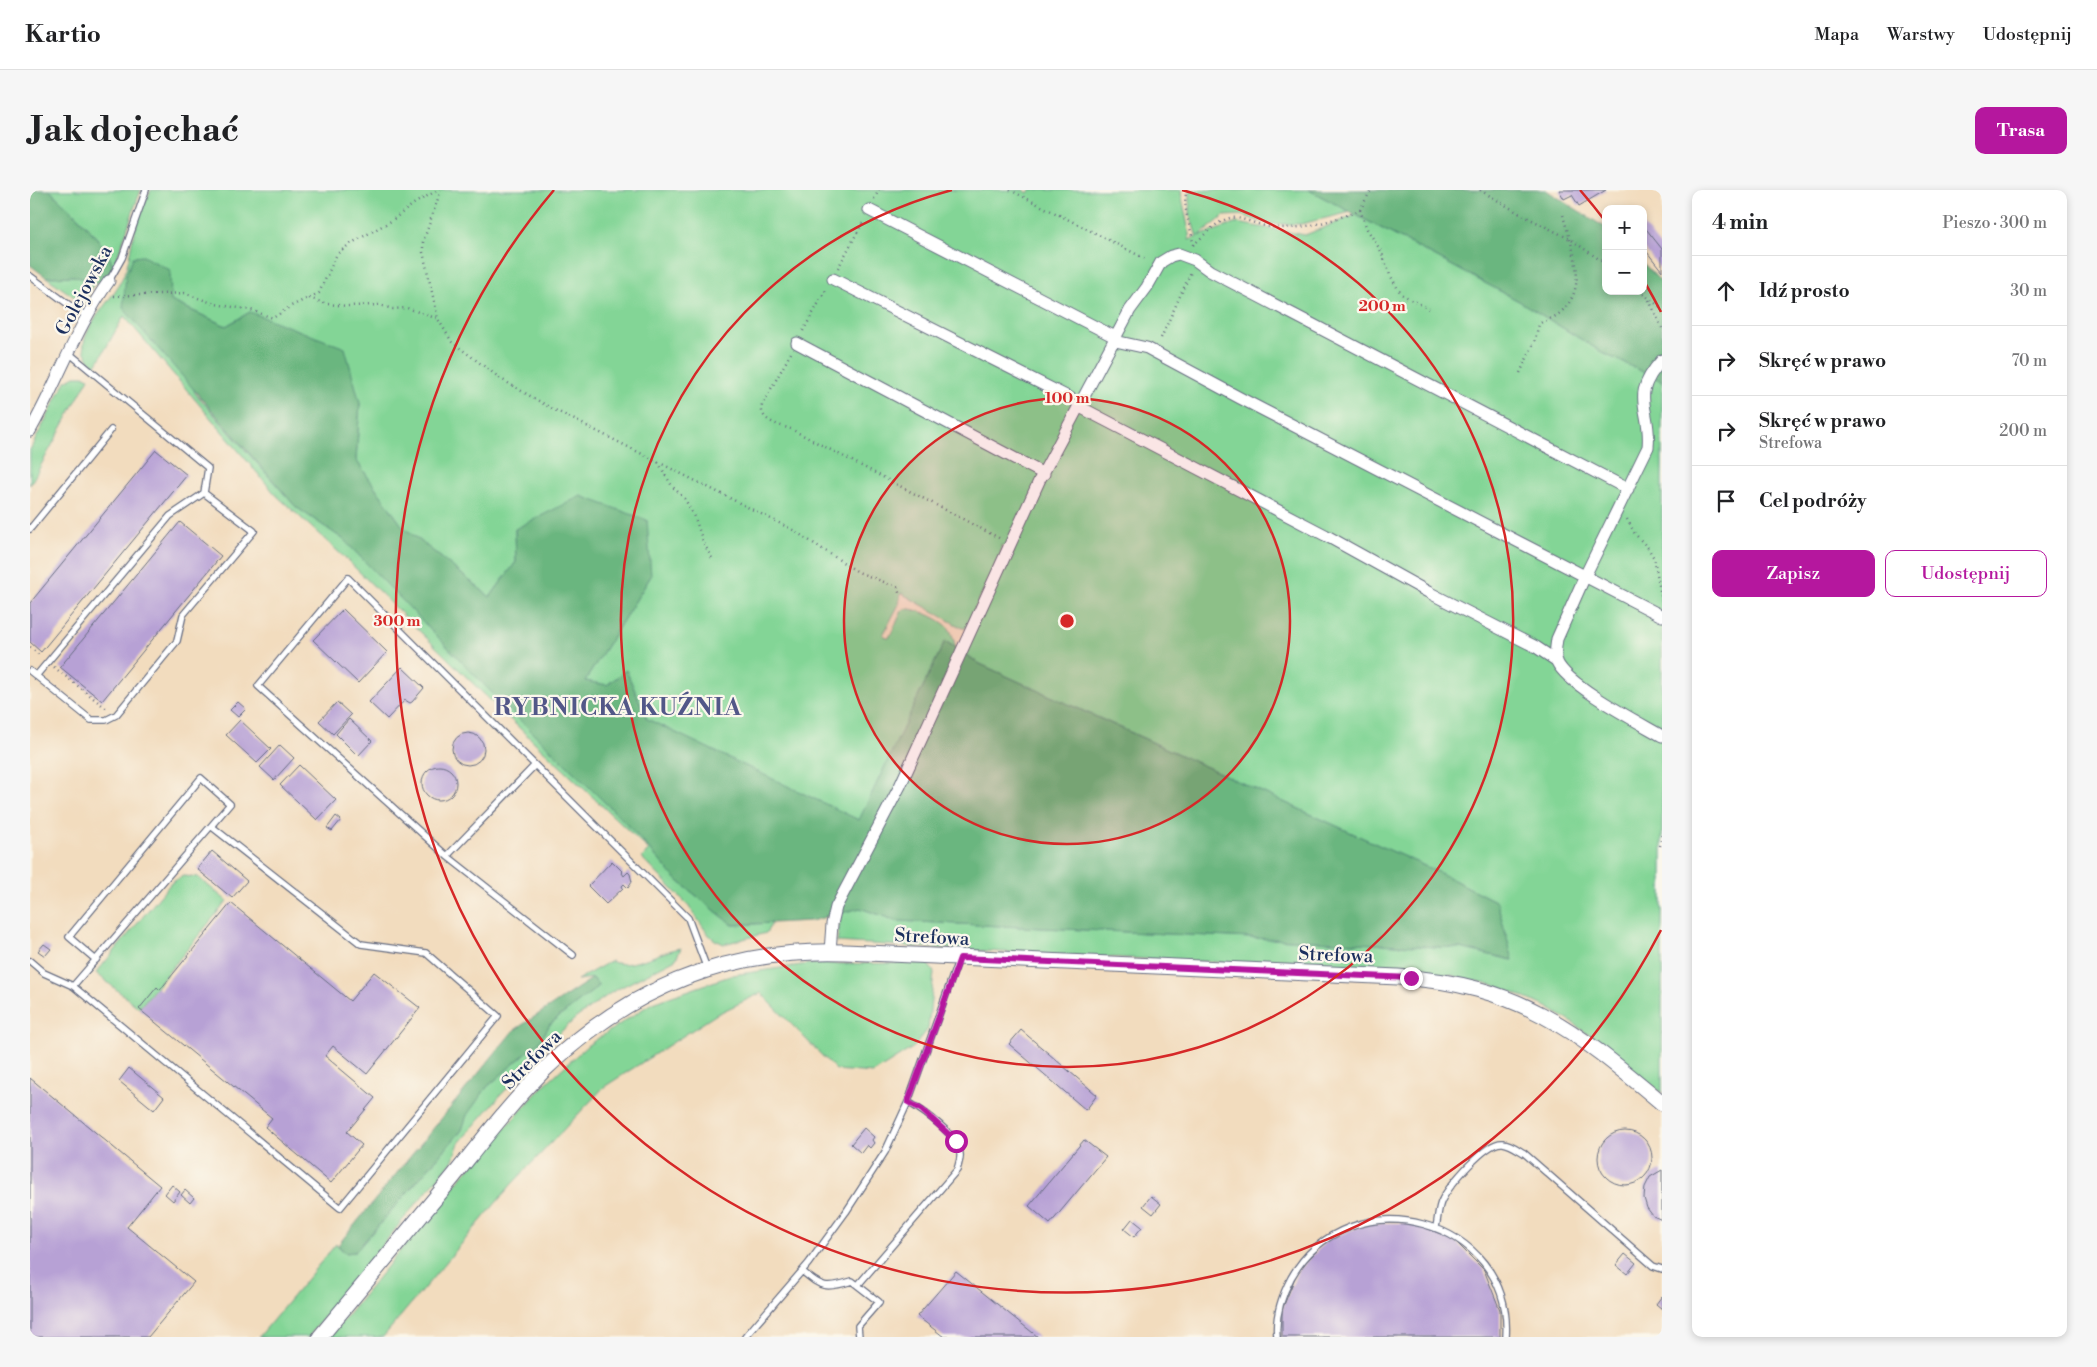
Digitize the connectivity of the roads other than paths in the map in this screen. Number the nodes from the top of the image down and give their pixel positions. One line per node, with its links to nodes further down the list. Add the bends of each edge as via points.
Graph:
1 (146, 190): 5 (lane, Golejowska, via 122,258)
2 (869, 210): 7 (street)
3 (30, 276): 6 (lane)
4 (832, 278): 11 (street)
5 (109, 281): 6 (street, Golejowska)
6 (87, 316): 9 (street, Golejowska)
7 (1116, 340): 11 (street); 15 (street, via 1157,266 1166,258 1179,254); 18 (street, via 1147,348)
8 (797, 343): 14 (street)
9 (69, 354): 13 (street, Golejowska); 16 (lane, via 208,468)
10 (1662, 360): 15 (street, via 1644,387 1648,448)
11 (1079, 405): 14 (street); 20 (street)
12 (111, 430): 17 (lane)
13 (30, 431)
14 (1044, 474): 27 (street, via 900,786 836,907)
15 (1627, 492): 18 (street)
16 (204, 494): 22 (lane, via 170,516); 22 (lane, via 254,531 183,615 177,641 116,715 106,720 91,720)
17 (30, 529)
18 (1585, 576): 19 (street); 20 (street, via 1557,639)
19 (1661, 616)
20 (1557, 661): 23 (street, via 1594,696)
21 (30, 671): 22 (lane)
22 (36, 676)
23 (1662, 736)
24 (536, 765): 26 (lane); 26 (lane, via 348,578 258,686); 32 (lane, via 688,918)
25 (212, 826): 30 (lane); 30 (lane, via 230,804 201,778 69,938); 33 (lane, via 361,944 426,953 498,1016 340,1208)
26 (447, 856): 28 (lane)
27 (830, 952): 29 (street, Strefowa); 32 (street, Strefowa, via 772,954)
28 (573, 955)
29 (960, 958): 34 (lane); 35 (street, Strefowa, via 1449,982 1499,995 1546,1016 1588,1043)
30 (96, 960): 33 (lane)
31 (30, 961): 33 (lane, via 44,973)
32 (707, 969): 40 (street, Strefowa, via 660,988 618,1011 576,1041 544,1071)
33 (72, 986)
34 (908, 1102): 38 (lane, via 885,1152); 39 (lane, via 922,1110 956,1141 960,1155 957,1170)
35 (1662, 1103)
36 (1436, 1227): 37 (lane, via 1441,1201 1474,1159 1501,1142 1524,1154 1653,1266); 43 (lane, via 1393,1218 1356,1225 1328,1238 1297,1268 1286,1288); 44 (lane, via 1456,1238 1486,1268 1498,1288 1504,1309)
37 (1662, 1270)
38 (802, 1271): 39 (lane, via 817,1284 835,1286 852,1281); 41 (lane)
39 (858, 1286): 42 (lane, via 879,1302 858,1326)
40 (320, 1337)
41 (745, 1337)
42 (859, 1337)
43 (1277, 1337)
44 (1506, 1337)

